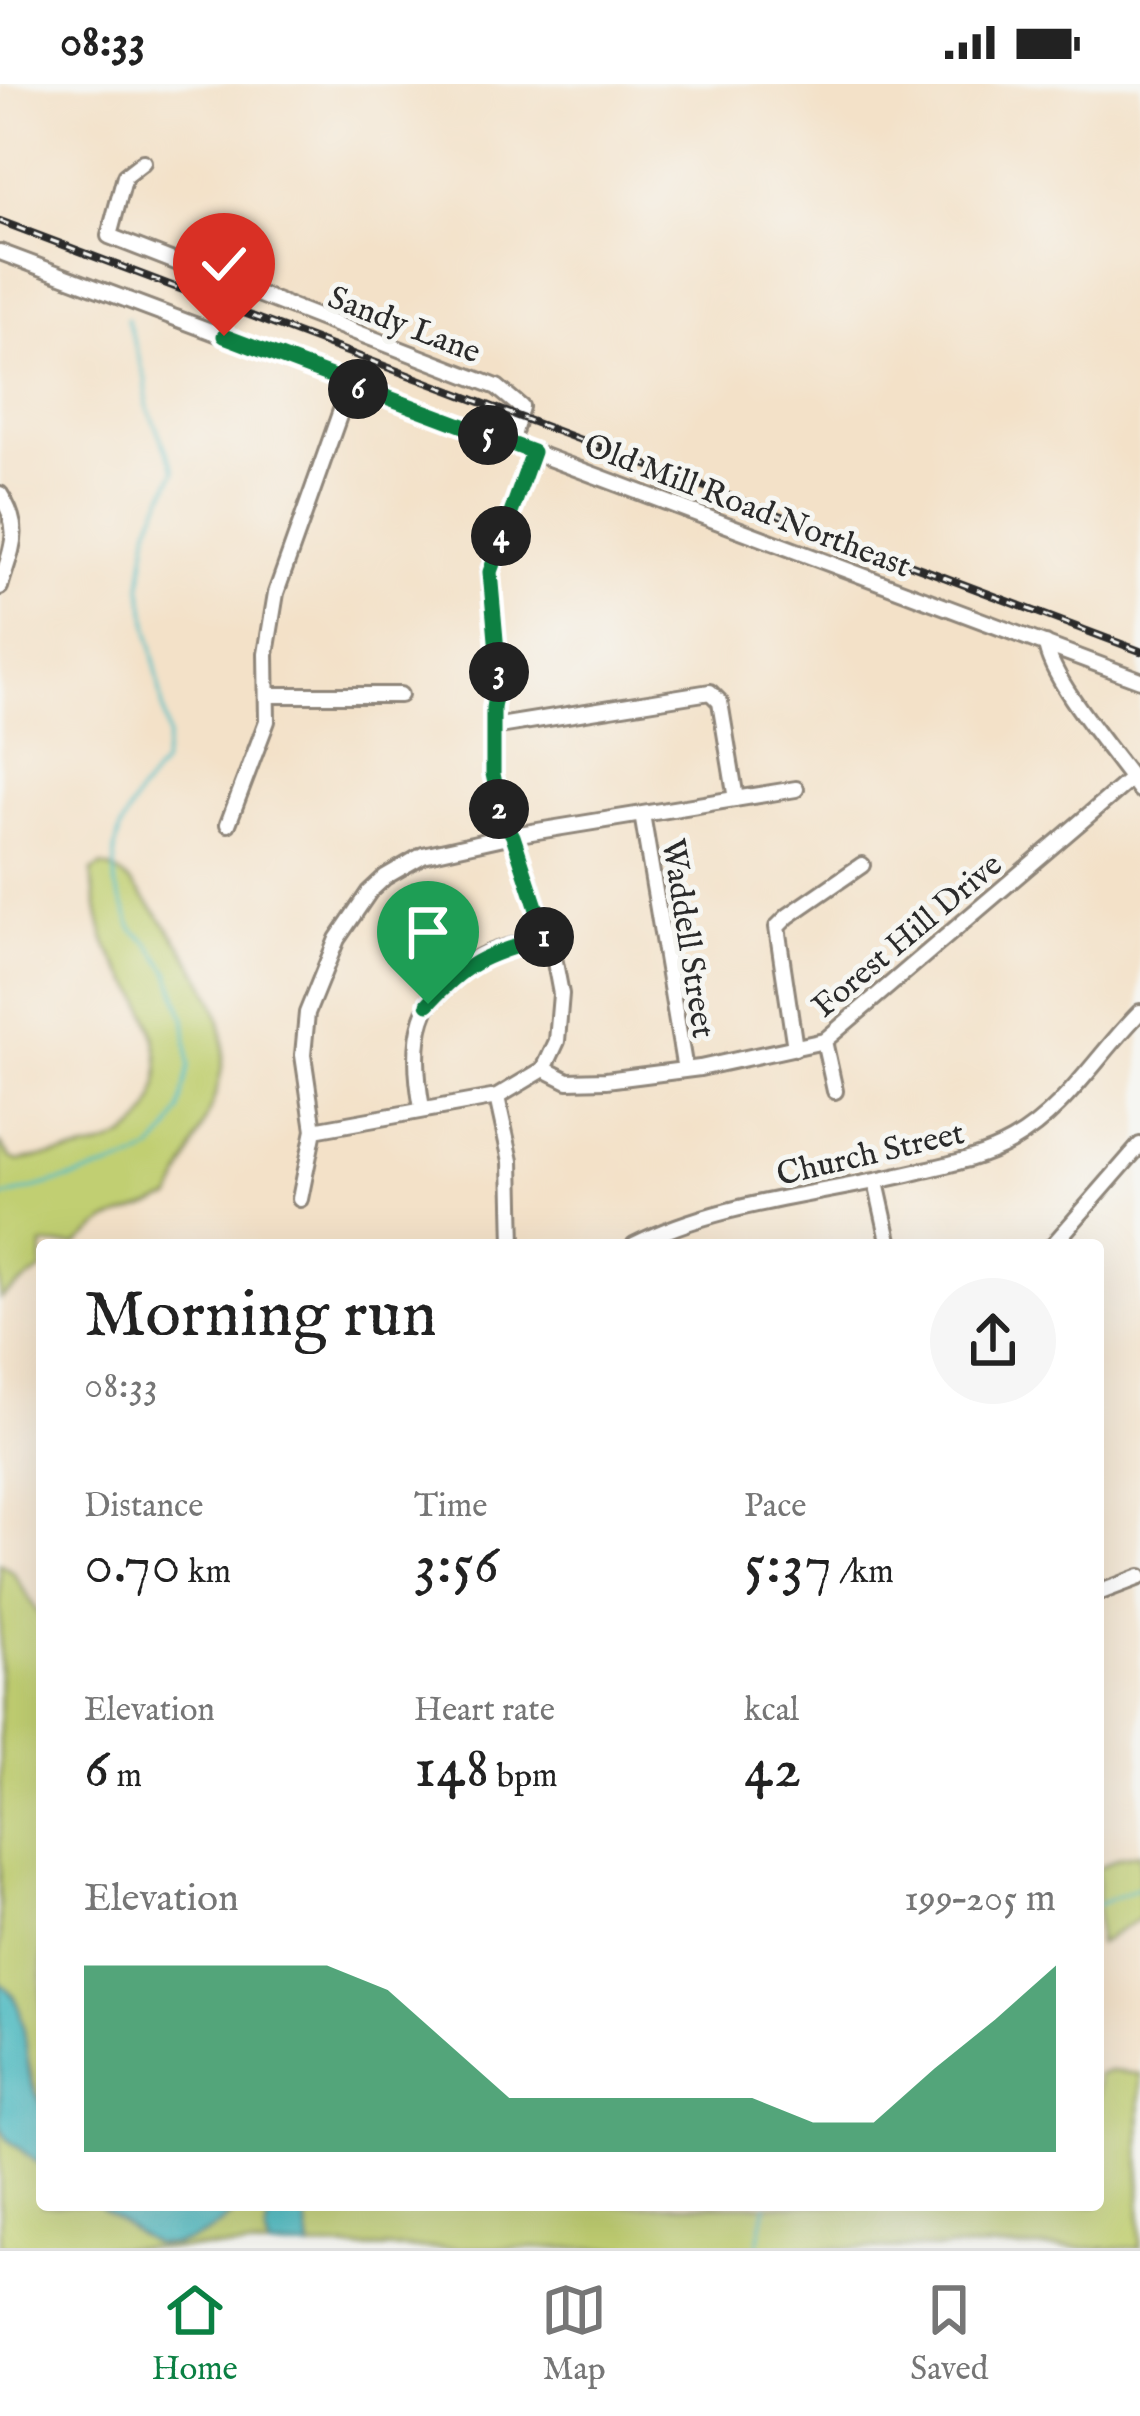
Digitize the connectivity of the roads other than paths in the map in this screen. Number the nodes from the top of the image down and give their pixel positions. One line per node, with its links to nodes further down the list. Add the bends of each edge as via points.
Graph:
1 (143, 162): 4 (street, Sandy Lane, via 124,176 109,236 497,387 521,407)
2 (0, 252): 3 (street, Old Mill Road Northeast)
3 (350, 386): 4 (street, Old Mill Road Northeast); 10 (street, via 276,593)
4 (511, 444): 5 (street, Old Mill Road Northeast)
5 (533, 452): 8 (street, Old Mill Road Northeast); 12 (street, via 490,572 499,658)
6 (0, 494): 7 (street, via 16,531)
7 (0, 587)
8 (1046, 644): 9 (street, Old Mill Road Northeast); 13 (street, via 1053,667)
9 (1140, 680)
10 (268, 695): 11 (street); 17 (street, via 260,745)
11 (400, 695)
12 (493, 728): 15 (street, via 710,692 719,702); 18 (street, via 495,794)
13 (1136, 784): 22 (street, Forest Hill Drive)
14 (796, 789): 15 (street)
15 (736, 799): 16 (street)
16 (642, 814): 18 (street); 25 (street, Waddell Street)
17 (228, 824)
18 (513, 836): 20 (street); 29 (street, via 404,865 369,892 337,939 304,1032)
19 (862, 866): 23 (street, via 777,928)
20 (546, 937): 24 (street, via 561,994); 28 (street, via 485,955 428,1004 415,1036)
21 (1140, 1012): 31 (street, Church Street, via 1067,1095 1015,1139 976,1158)
22 (824, 1041): 23 (street, Forest Hill Drive); 26 (street)
23 (795, 1048): 25 (street, Forest Hill Drive)
24 (544, 1069): 25 (street, Forest Hill Drive, via 568,1081); 27 (street)
25 (685, 1070)
26 (835, 1091)
27 (497, 1097): 28 (street); 33 (street, via 511,1161)
28 (422, 1108): 29 (street)
29 (314, 1130): 32 (street)
30 (1140, 1145): 36 (street)
31 (877, 1182): 34 (street, Church Street, via 736,1210); 35 (street)
32 (300, 1199)
33 (513, 1239)
34 (658, 1239)
35 (889, 1239)
36 (1059, 1239)
37 (1140, 1577): 38 (street)
38 (1104, 1591)

